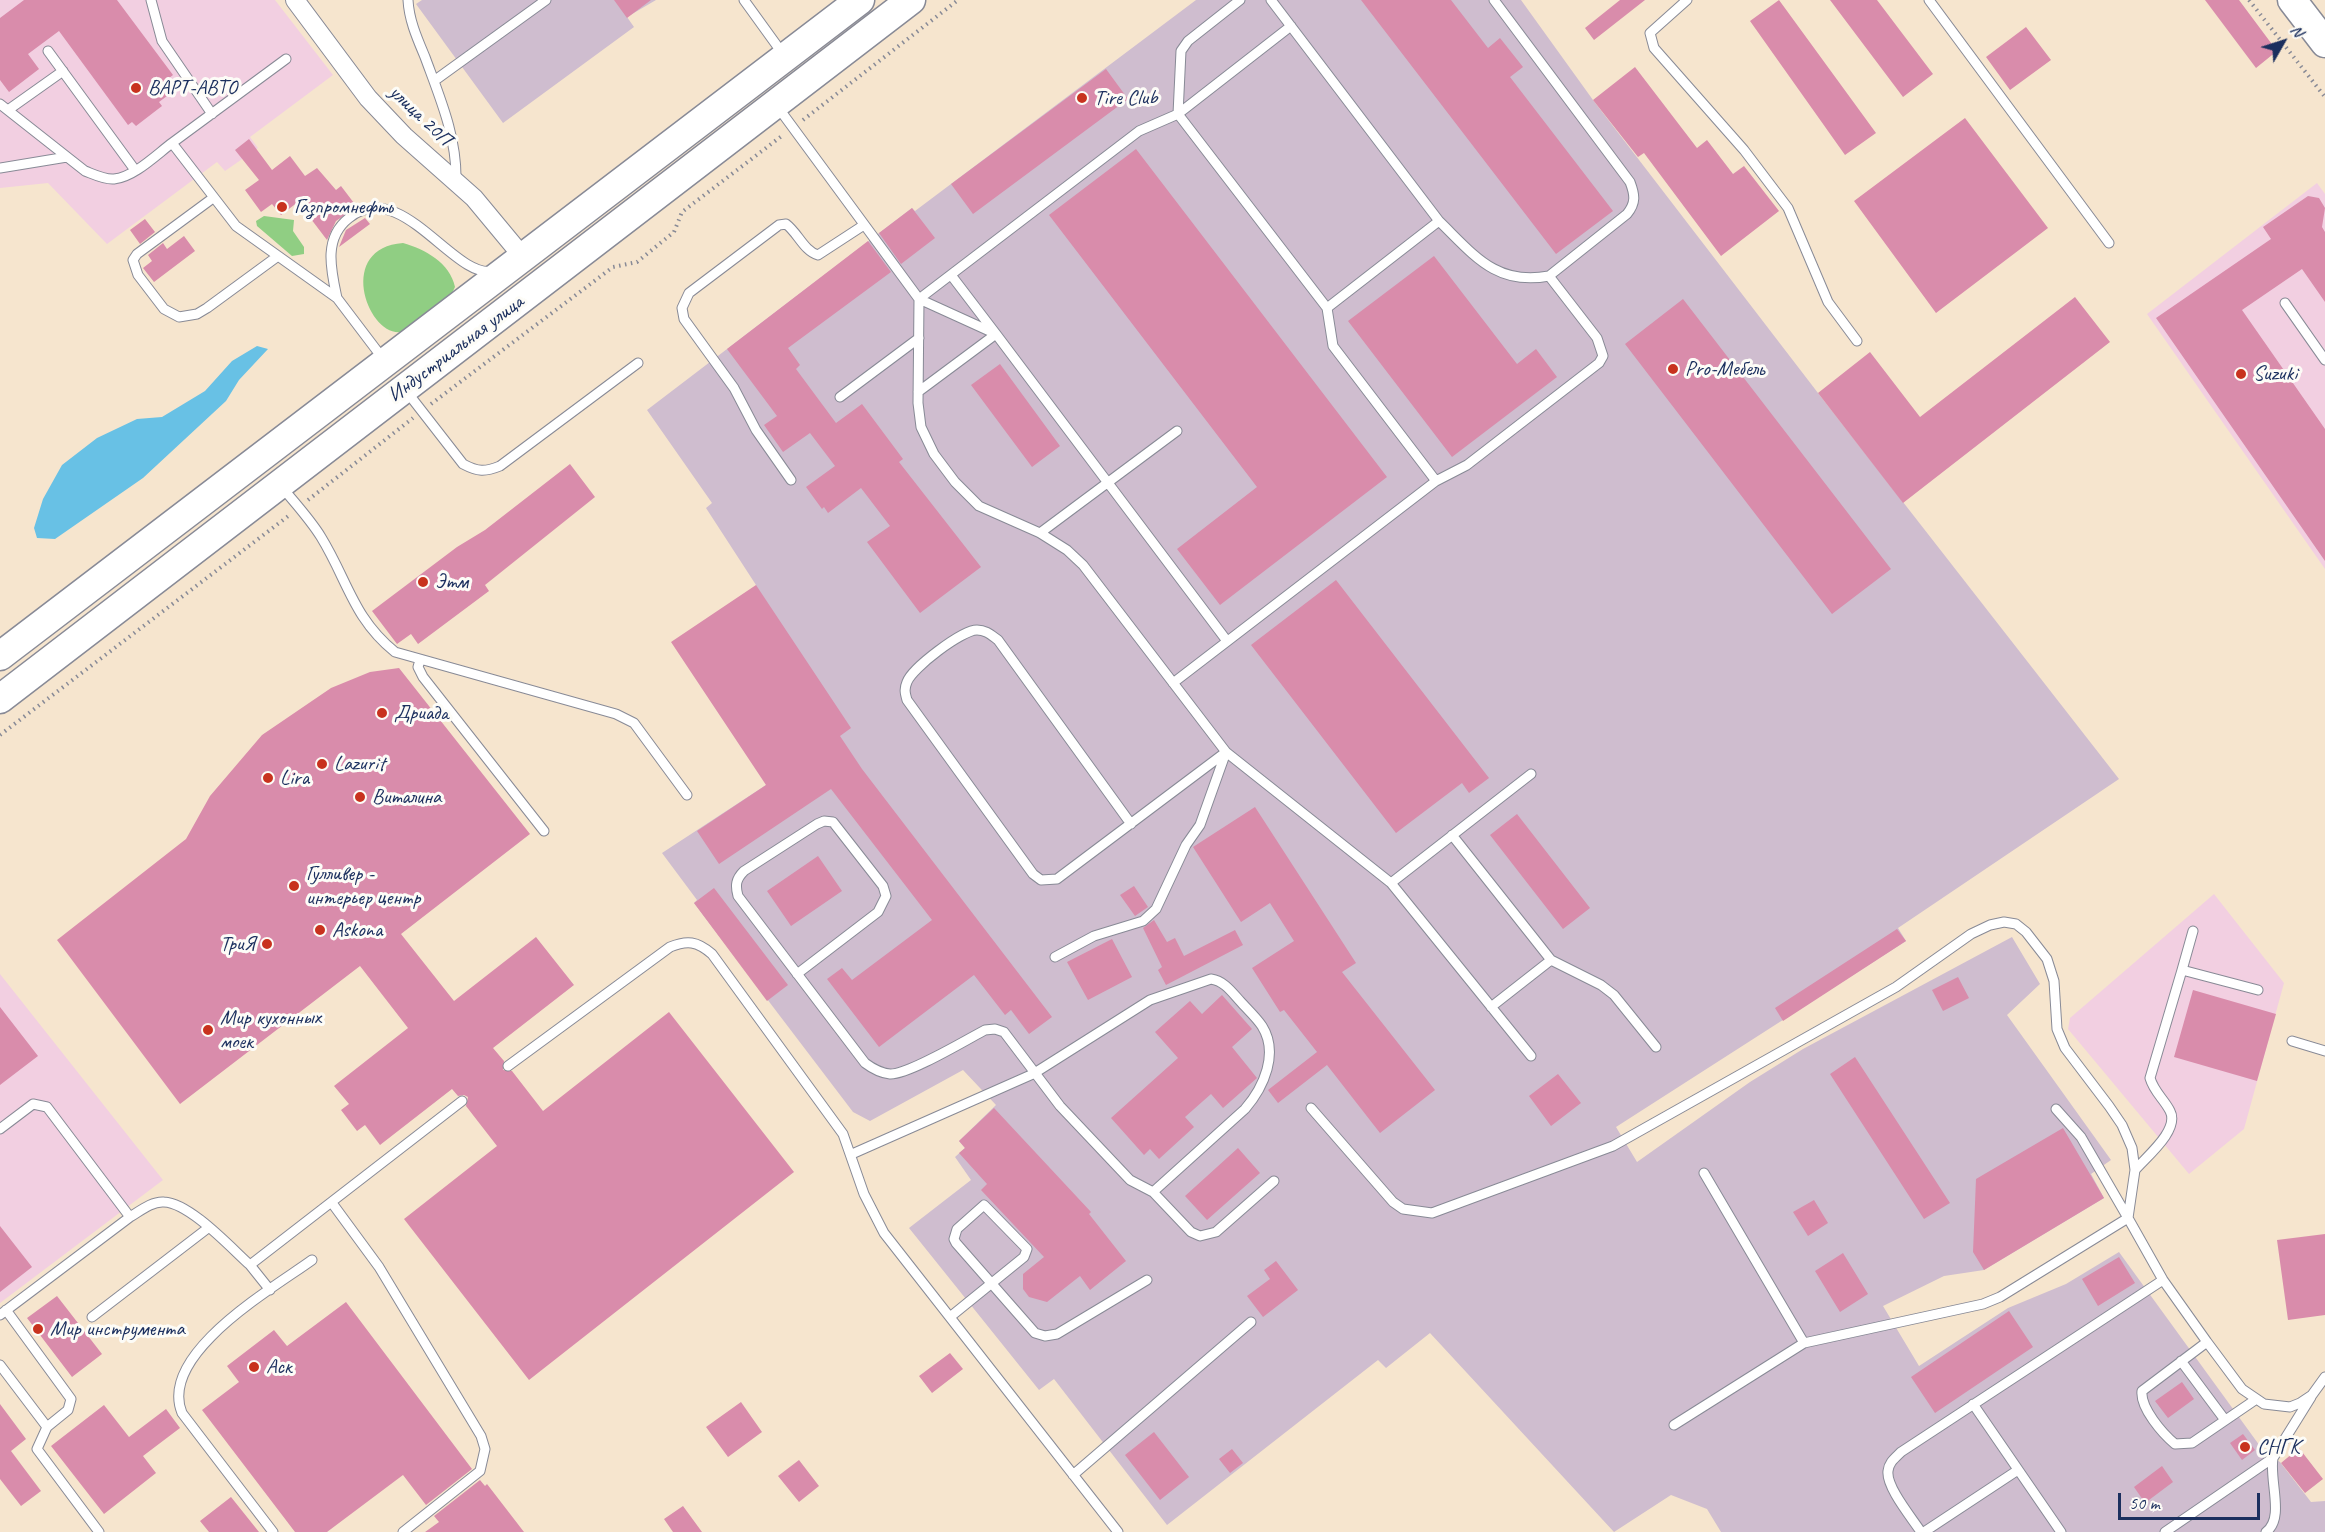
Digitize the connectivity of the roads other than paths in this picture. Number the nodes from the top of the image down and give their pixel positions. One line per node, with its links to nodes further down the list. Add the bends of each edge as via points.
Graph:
1 (151, 0): 24 (lane, via 162,41)
2 (294, 0): 30 (street, улица 20П, via 368,98)
3 (408, 0): 20 (lane, via 412,24)
4 (546, 0): 20 (lane)
5 (744, 0): 17 (lane)
6 (911, 0): 22 (main road, Индустриальная улица)
7 (1240, 0): 25 (lane, via 1181,51)
8 (1271, 0): 14 (lane)
9 (1494, 0): 38 (lane, via 1630,182 1634,194 1634,205 1627,214)
10 (1687, 0): 45 (lane, via 1654,26 1650,33 1654,48 1744,150 1788,208 1828,302)
11 (1929, 0): 34 (lane)
12 (2292, 0): 15 (main road)
13 (854, 2): 17 (main road, Индустриальная улица)
14 (1291, 26): 25 (lane); 32 (lane)
15 (2325, 43)
16 (48, 51): 19 (lane)
17 (785, 57): 36 (main road, Индустриальная улица)
18 (286, 59): 24 (lane)
19 (63, 71): 23 (lane); 29 (lane)
20 (434, 81): 30 (lane, via 451,129)
21 (0, 104): 23 (lane)
22 (775, 104): 33 (lane); 49 (main road, Индустриальная улица)
23 (8, 110): 27 (lane)
24 (212, 114): 26 (lane)
25 (1178, 114): 37 (lane, via 1139,131); 42 (lane)
26 (172, 143): 29 (lane); 31 (lane)
27 (67, 157): 28 (lane); 29 (lane, via 98,176 114,179)
28 (0, 168)
29 (135, 170)
30 (456, 181): 36 (street, улица 20П, via 490,216)
31 (213, 198): 35 (lane, via 236,226); 35 (lane, via 133,260 138,275 164,309 178,316 197,314)
32 (1439, 221): 38 (lane, via 1487,266 1530,279); 42 (lane)
33 (864, 225): 40 (lane); 53 (lane, via 818,255 811,253 786,224 779,225 683,301 684,319 734,388 756,430)
34 (2109, 243)
35 (278, 256): 39 (lane)
36 (517, 262): 39 (lane, via 489,272 479,270 405,218 387,210 366,209 351,216 333,236 330,255); 47 (main road, Индустриальная улица)
37 (951, 275): 40 (lane); 43 (lane)
38 (1549, 276): 54 (lane, via 1597,338 1603,356 1467,465)
39 (337, 298): 47 (lane)
40 (919, 299): 43 (lane); 44 (lane)
41 (2285, 303): 46 (lane)
42 (1327, 308): 54 (lane, via 1333,346)
43 (996, 334): 50 (lane); 55 (lane)
44 (920, 338): 50 (lane); 51 (lane)
45 (1857, 341)
46 (2325, 360)
47 (386, 363): 59 (main road, Индустриальная улица)
48 (638, 363): 49 (lane, via 500,466 486,472 463,464)
49 (404, 389): 56 (main road, Индустриальная улица)
50 (918, 392): 57 (lane, via 921,427 927,442 955,482 979,506)
51 (840, 398)
52 (1177, 431): 55 (lane)
53 (791, 480)
54 (1436, 481): 58 (lane)
55 (1107, 483): 57 (lane); 58 (lane)
56 (280, 484): 60 (lane, via 320,535 374,635 394,652); 62 (main road, Индустриальная улица)
57 (1040, 533): 61 (lane, via 1083,565)
58 (1227, 641): 61 (lane)
59 (0, 656)
60 (420, 660): 65 (lane, via 616,714 634,723); 67 (lane, via 418,667 423,677)
61 (1173, 683): 63 (lane)
62 (0, 699)
63 (1226, 752): 66 (lane); 69 (lane); 71 (lane, via 1200,825 1186,845 1156,909 1143,921 1108,931)
64 (1531, 774): 68 (lane)
65 (687, 795)
66 (1131, 824): 66 (lane, via 998,640 986,632 965,632 915,669 907,680 907,700 1041,880 1057,879)
67 (544, 831)
68 (1452, 835): 69 (lane); 72 (lane)
69 (1391, 883): 76 (lane)
70 (2193, 931): 73 (lane)
71 (1055, 957)
72 (1551, 960): 76 (lane); 78 (lane, via 1602,985)
73 (2182, 970): 75 (lane); 88 (lane, via 2150,1078 2152,1088 2170,1112 2170,1129)
74 (797, 974): 74 (lane, via 878,912 886,896 883,886 834,822 817,824 790,841 744,871 735,886 738,896); 82 (lane, via 865,1063 877,1072 893,1075 908,1070 985,1030 995,1029 1012,1039)
75 (2258, 990)
76 (1491, 1007): 80 (lane)
77 (2292, 1041): 79 (lane)
78 (1656, 1047)
79 (2325, 1051)
80 (1531, 1056)
81 (507, 1066): 87 (lane, via 670,947 692,942 711,954 831,1115)
82 (1033, 1074): 87 (lane); 91 (lane, via 1130,1180); 91 (lane, via 1150,1000 1211,979 1227,985 1262,1026 1270,1056 1264,1079 1258,1095)
83 (462, 1101): 92 (lane)
84 (1311, 1108): 88 (lane, via 1393,1202 1403,1209 1432,1213 1613,1146 1896,987 1971,934 2004,922 2016,924 2026,932 2047,959 2054,981 2057,1029 2065,1048 2122,1125 2132,1148)
85 (2056, 1109): 94 (lane, via 2081,1137)
86 (0, 1129): 93 (lane, via 33,1104 47,1107)
87 (852, 1154): 104 (lane, via 864,1194 884,1233)
88 (2135, 1170): 94 (lane)
89 (1704, 1173): 107 (lane)
90 (1274, 1181): 91 (lane, via 1208,1236 1191,1232)
91 (1153, 1192)
92 (332, 1203): 97 (lane); 122 (lane, via 379,1267 481,1436 485,1449 480,1471)
93 (130, 1217): 95 (lane, via 162,1201 178,1205); 102 (lane)
94 (2128, 1218): 99 (lane); 107 (lane, via 1983,1304)
95 (208, 1228): 97 (lane); 103 (lane)
96 (312, 1260): 101 (lane)
97 (250, 1265): 101 (lane)
98 (1147, 1280): 100 (lane, via 1057,1334 1045,1336 1025,1324)
99 (2163, 1280): 106 (lane); 113 (lane)
100 (992, 1284): 100 (lane, via 954,1239 957,1229 984,1205 1027,1249 1024,1257); 104 (lane)
101 (270, 1290): 121 (lane, via 206,1340 181,1378 177,1401 182,1413)
102 (3, 1312): 116 (lane, via 72,1399 69,1410)
103 (92, 1317)
104 (950, 1317): 119 (lane)
105 (1251, 1322): 119 (lane)
106 (2206, 1342): 108 (lane); 112 (lane, via 2235,1381)
107 (1804, 1343): 115 (lane)
108 (2181, 1360): 114 (lane); 114 (lane, via 2142,1391 2144,1404 2168,1438 2175,1444 2192,1443)
109 (0, 1365): 116 (lane)
110 (2325, 1377): 111 (lane)
111 (2312, 1395): 112 (lane, via 2290,1407); 117 (lane)
112 (2255, 1400): 114 (lane)
113 (1973, 1404): 118 (lane); 124 (lane, via 1890,1462 1889,1484)
114 (2225, 1420)
115 (1674, 1425)
116 (47, 1427): 120 (lane, via 37,1449)
117 (2273, 1458): 126 (lane); 127 (lane, via 2271,1481 2277,1517)
118 (2018, 1470): 124 (lane); 125 (lane)
119 (1073, 1475): 123 (lane)
120 (99, 1532)
121 (273, 1532)
122 (403, 1532)
123 (1118, 1532)
124 (1923, 1532)
125 (2061, 1532)
126 (2165, 1532)
127 (2266, 1532)

